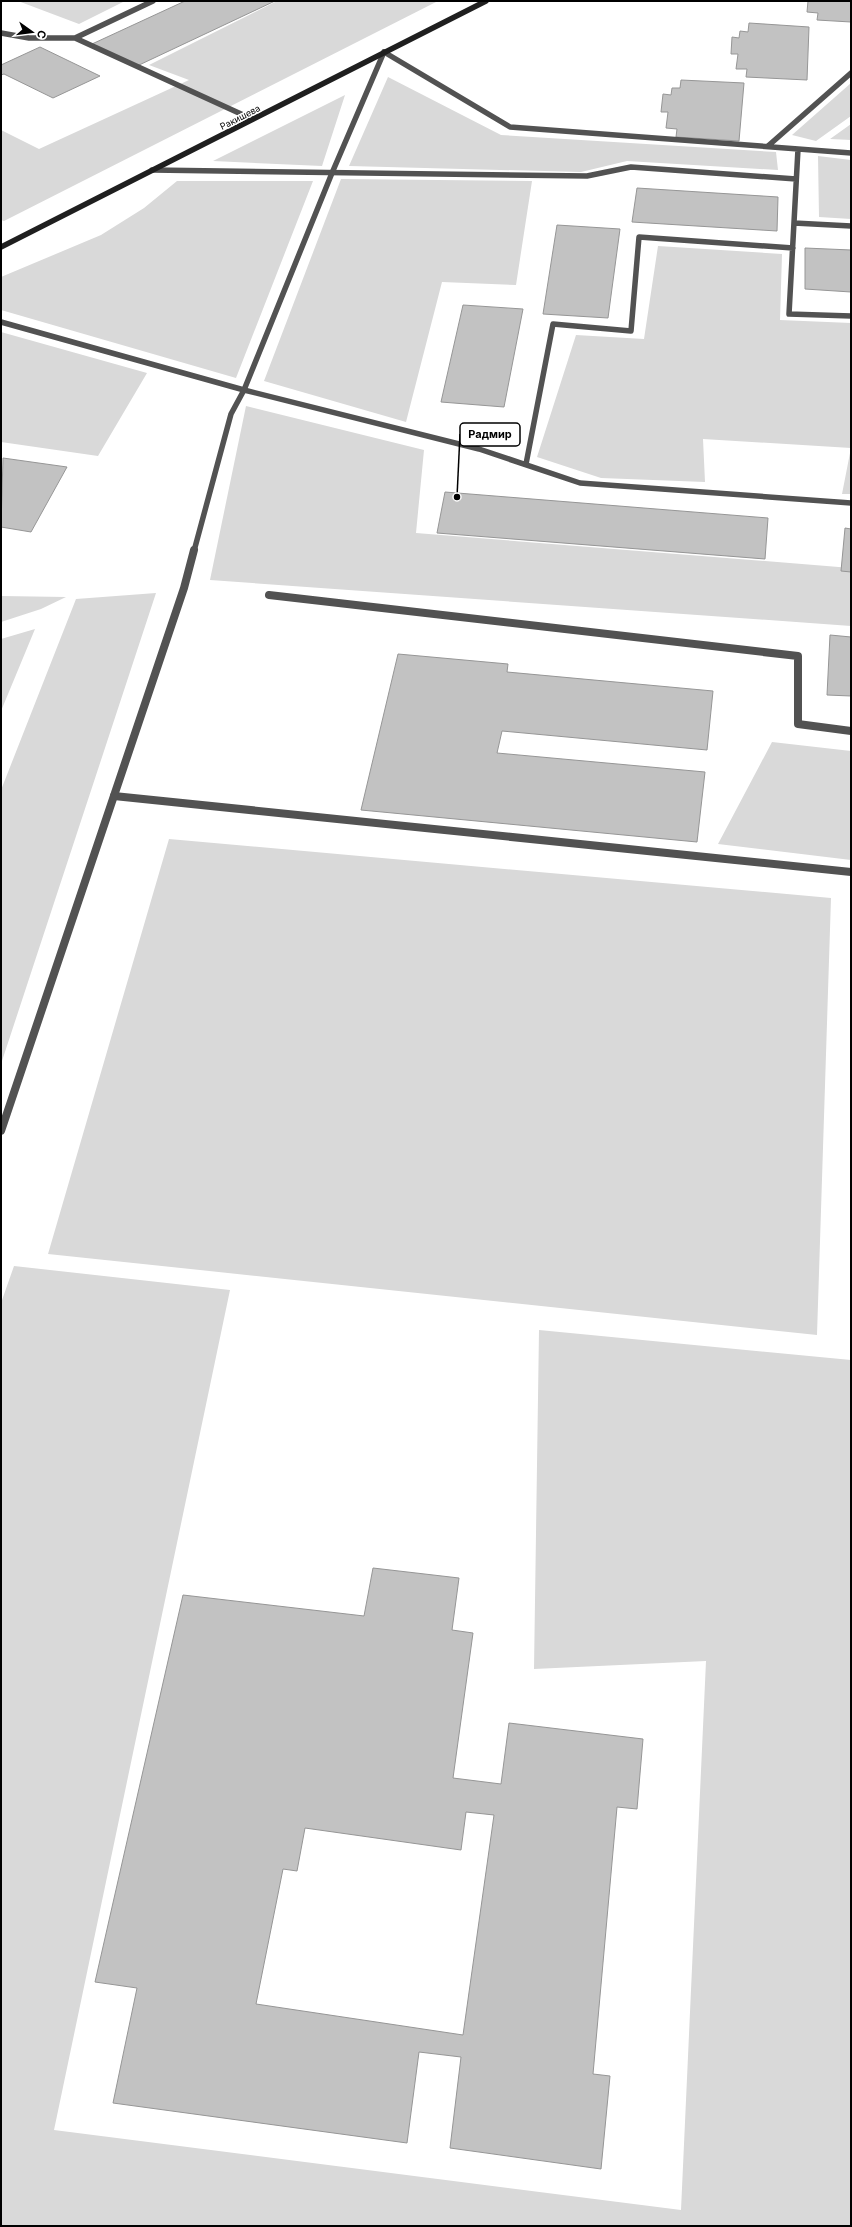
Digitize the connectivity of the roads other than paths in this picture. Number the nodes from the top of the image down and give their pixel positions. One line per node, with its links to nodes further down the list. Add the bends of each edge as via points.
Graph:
1 (153, 1): 4 (street)
2 (486, 1): 5 (street, Ракишева)
3 (1, 33): 4 (street, via 29,38)
4 (75, 38): 7 (street)
5 (384, 52): 7 (street, Ракишева); 8 (street, via 510,127); 12 (street)
6 (851, 73): 8 (street)
7 (252, 119): 11 (street, Ракишева)
8 (768, 146): 9 (street)
9 (798, 149): 10 (street); 13 (street)
10 (851, 153)
11 (152, 170): 12 (street); 16 (street, Ракишева)
12 (332, 173): 13 (street, via 588,176 630,167); 20 (street)
13 (796, 179): 14 (street)
14 (794, 222): 15 (street); 17 (street)
15 (851, 226)
16 (1, 247)
17 (793, 248): 18 (street, via 789,314); 21 (street, via 640,237 631,331 552,324)
18 (851, 316)
19 (1, 322): 20 (street)
20 (244, 390): 21 (street, via 479,449); 25 (street, via 231,414 184,588)
21 (526, 464): 22 (street, via 580,483)
22 (851, 503)
23 (270, 595): 24 (street, via 798,656 798,724)
24 (851, 731)
25 (114, 796): 26 (street); 27 (street)
26 (851, 872)
27 (1, 1131)

